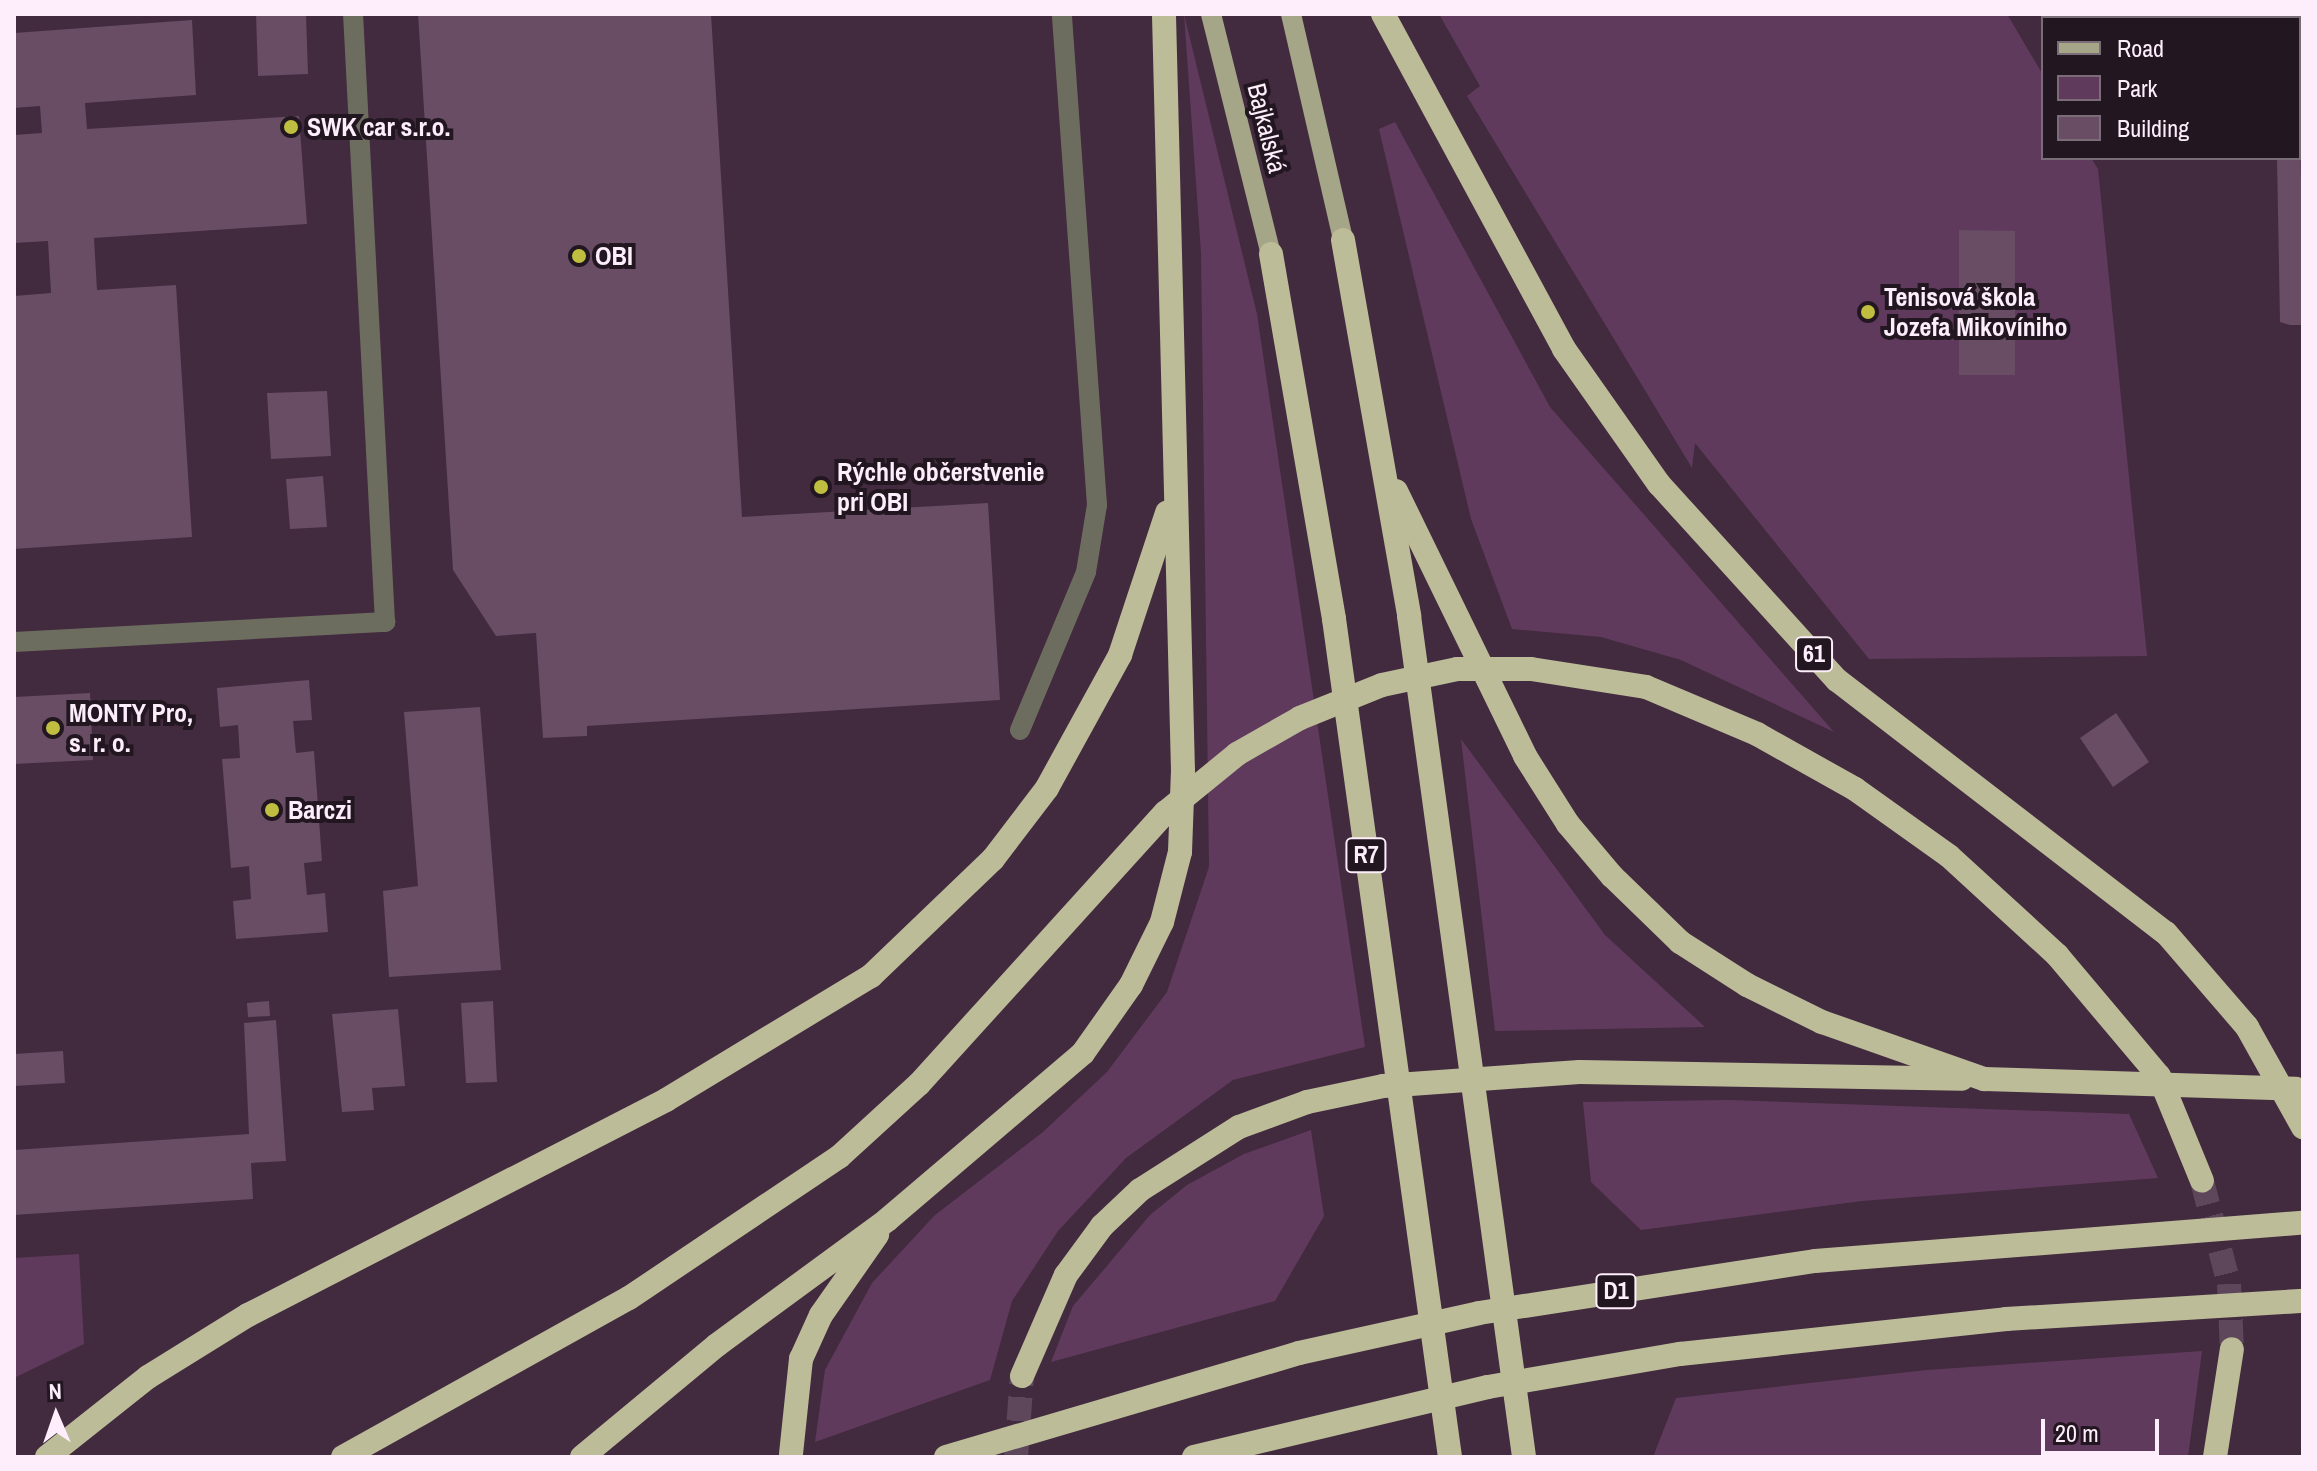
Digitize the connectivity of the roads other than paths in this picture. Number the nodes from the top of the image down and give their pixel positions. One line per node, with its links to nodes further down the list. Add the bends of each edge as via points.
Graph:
1 (353, 14): 11 (lane, via 385,622)
2 (1062, 14): 12 (lane, via 1097,505 1086,572)
3 (1164, 14): 10 (highway, via 1175,289)
4 (1211, 14): 8 (main road, Bajkalská)
5 (1291, 14): 7 (main road, Bajkalská)
6 (1383, 14): 15 (highway, 61, via 1564,349 1659,484 1837,680 2166,933 2247,1027)
7 (1343, 240): 9 (highway)
8 (1271, 254): 28 (highway, R7, via 1334,619)
9 (1384, 464): 13 (highway, via 1525,756 1612,876 1680,942 1747,985 1822,1022); 29 (highway)
10 (1174, 484): 17 (highway, via 1183,771 1180,852 1162,922 1131,985 1083,1053); 23 (highway, via 1150,577 1120,655 1047,788 993,859 930,926 871,976 666,1100 248,1315 148,1377)
11 (14, 642)
12 (1020, 730)
13 (1984, 1079): 14 (highway, bridge); 21 (highway, bridge, via 1580,1072 1425,1082 1307,1102 1196,1150 1111,1217 1066,1275)
14 (2303, 1089)
15 (2303, 1127)
16 (2202, 1181): 24 (highway, bridge, via 2159,1076 2057,955 1949,856 1855,789 1781,748 1646,687 1531,669 1457,669 1382,685 1262,740 1166,812 919,1084 839,1157 629,1298)
17 (887, 1220): 22 (highway, via 821,1315 801,1359); 25 (highway, via 717,1345)
18 (2303, 1223): 26 (highway, D1, bridge, via 1815,1261 1479,1313 1299,1353)
19 (2303, 1301): 27 (highway, bridge, via 2006,1319 1680,1354 1488,1387)
20 (2232, 1349): 30 (highway)
21 (1022, 1376)
22 (791, 1454)
23 (47, 1457)
24 (343, 1457)
25 (582, 1457)
26 (946, 1457)
27 (1194, 1457)
28 (1450, 1457)
29 (1524, 1457)
30 (2215, 1457)

